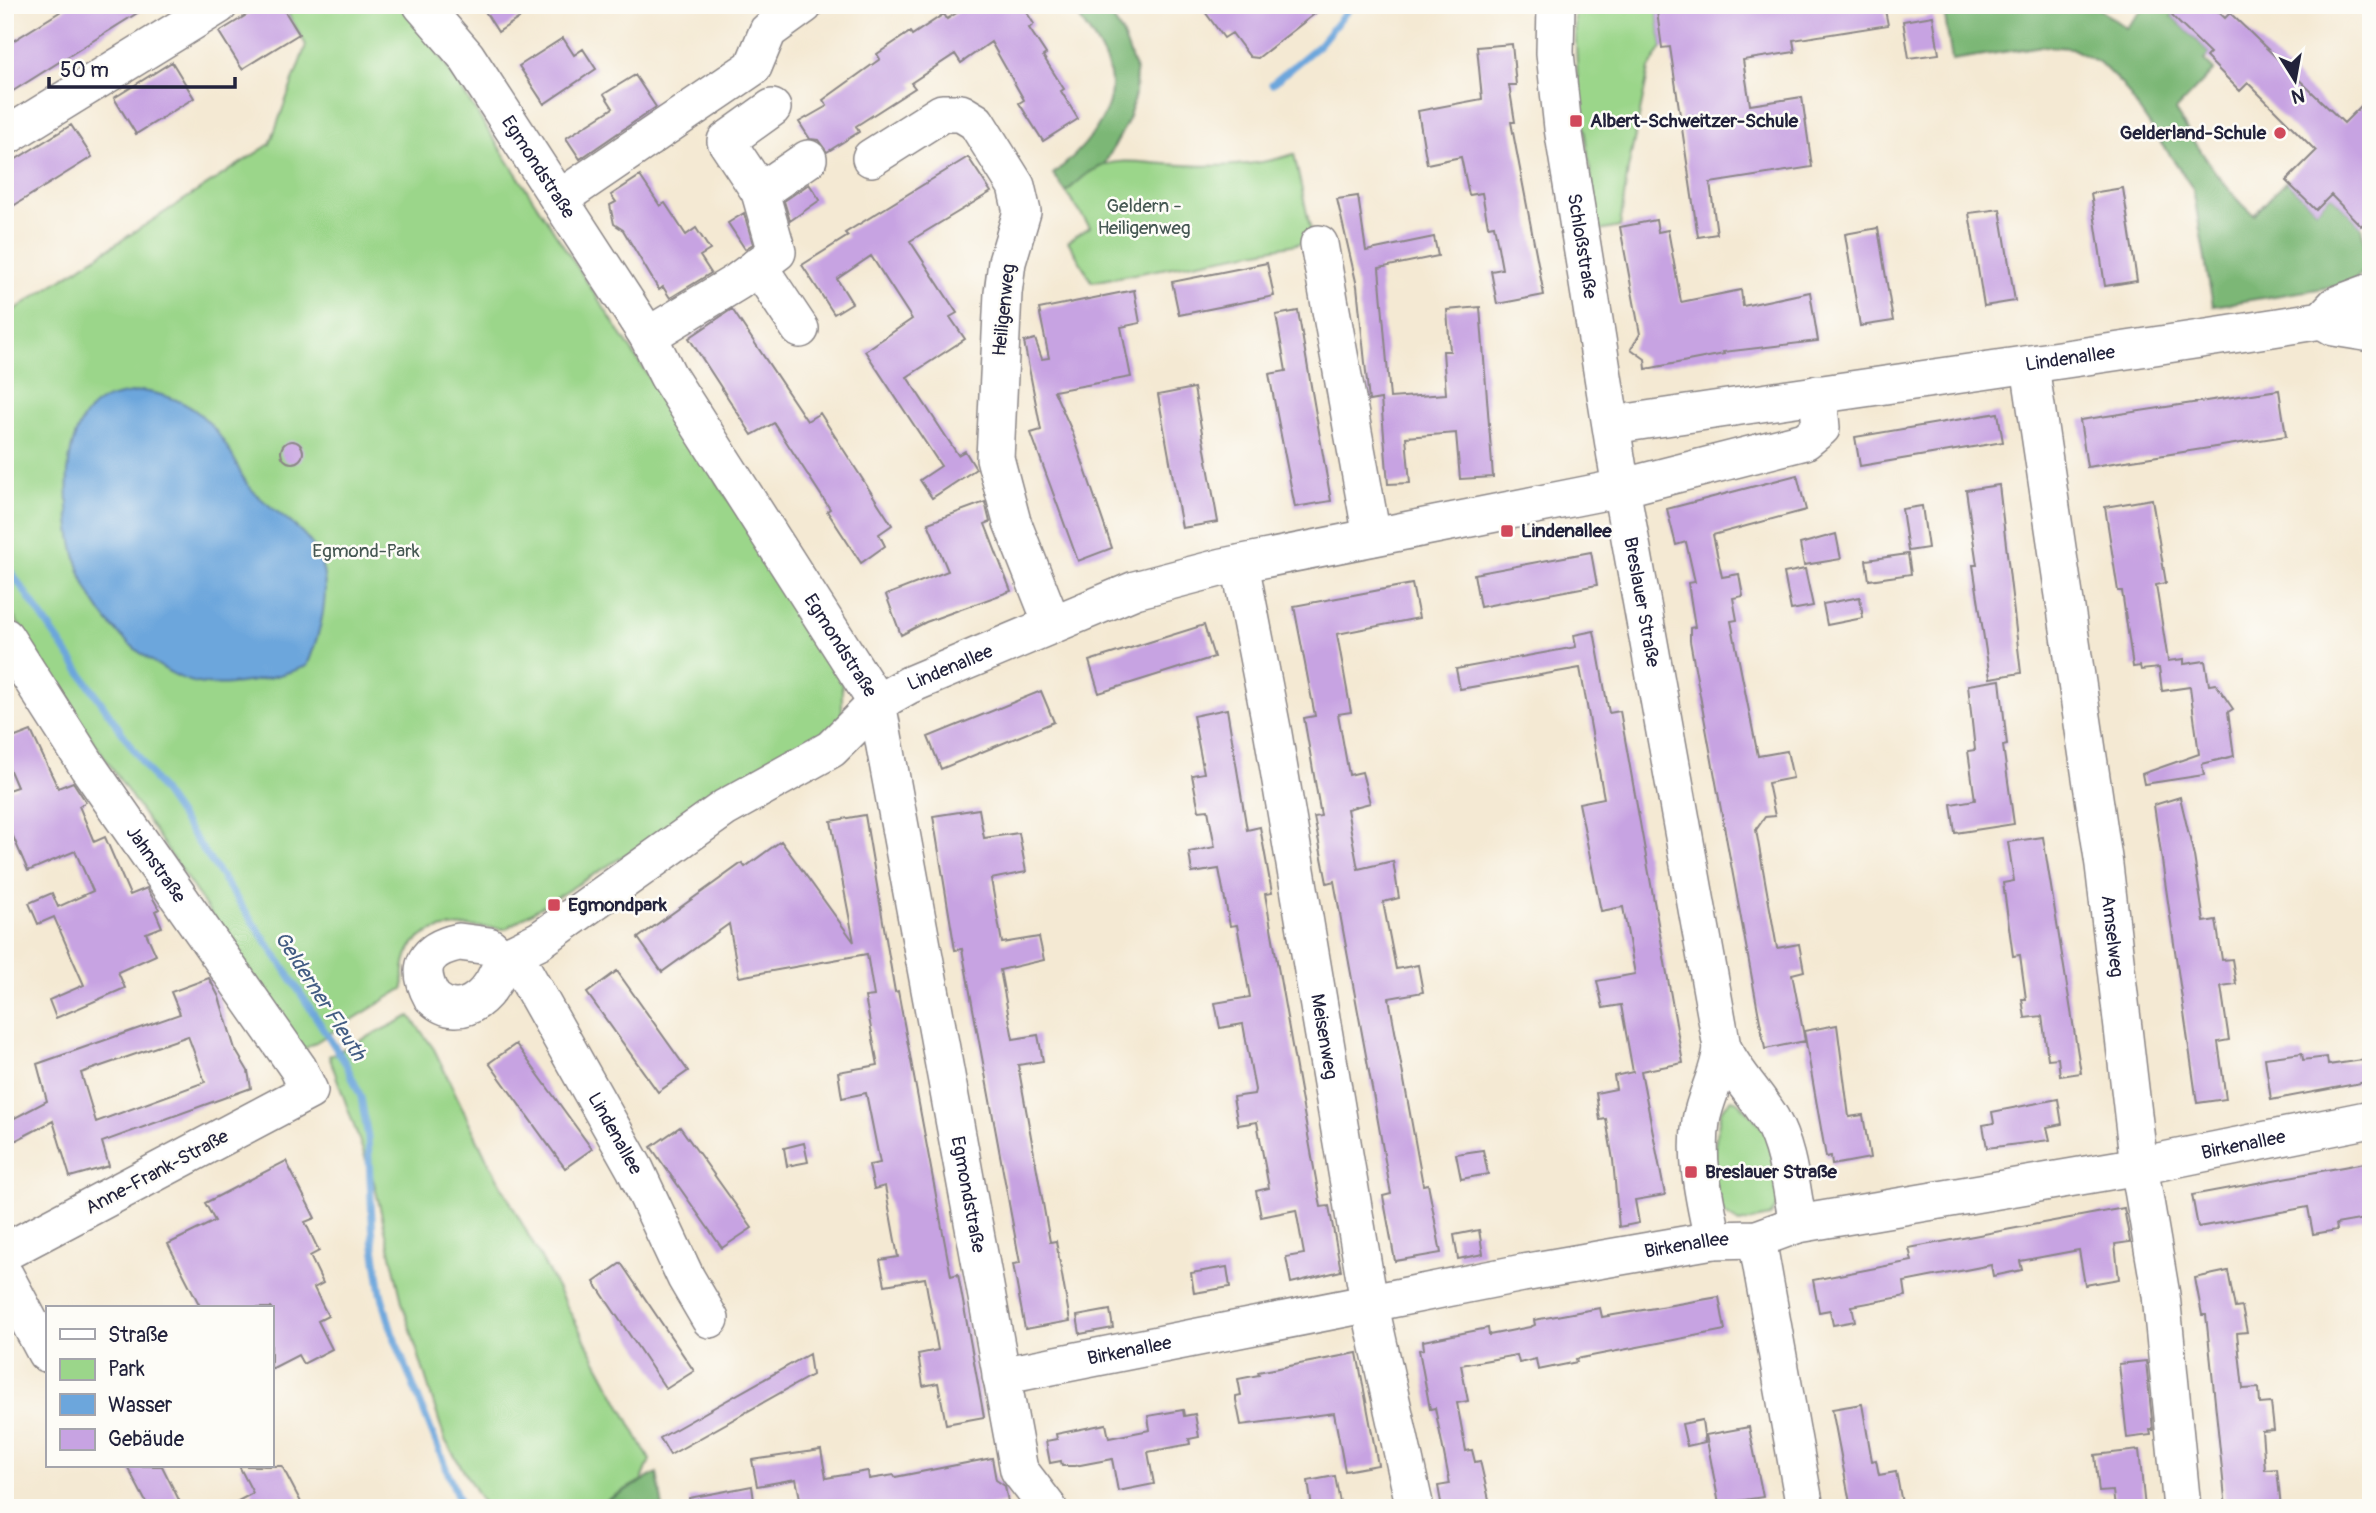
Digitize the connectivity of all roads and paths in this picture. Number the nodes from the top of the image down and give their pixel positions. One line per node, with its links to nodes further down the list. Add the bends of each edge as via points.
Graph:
1 (219, 5): 6 (street)
2 (422, 5): 10 (street, Egmondstraße, via 466,56)
3 (804, 5): 10 (street, via 768,31 753,68)
4 (1556, 5): 20 (street, Schloßstraße, via 1555,52 1563,128)
5 (772, 108): 9 (street, via 726,141)
6 (5, 137)
7 (871, 158): 24 (street, Heiligenweg, via 942,113 961,113 976,122 1016,186 1022,212 1003,293 995,458 1012,522)
8 (808, 159): 9 (street)
9 (760, 192): 12 (street, via 777,252)
10 (559, 199): 17 (street, Egmondstraße)
11 (1319, 244): 22 (street)
12 (758, 266): 15 (street); 17 (street)
13 (2371, 292): 14 (street, Lindenallee, via 2336,305)
14 (2322, 320): 16 (street, Lindenallee, via 2334,327); 18 (street, Lindenallee)
15 (800, 329)
16 (2371, 332)
17 (648, 336): 26 (street, Egmondstraße, via 668,376)
18 (2031, 366): 19 (street, Lindenallee); 30 (street, Amselweg, via 2104,865)
19 (1818, 394): 20 (street, Lindenallee); 21 (street, Lindenallee, via 1821,428 1812,438)
20 (1613, 425): 21 (street, Schloßstraße)
21 (1620, 488): 22 (street, Lindenallee); 27 (street, Breslauer Straße)
22 (1373, 537): 23 (street, Lindenallee)
23 (1240, 564): 24 (street, Lindenallee, via 1135,590); 36 (street, Meisenweg)
24 (1052, 623): 26 (street, Lindenallee)
25 (5, 637): 28 (street, Jahnstraße, via 88,767 298,1068)
26 (877, 703): 37 (street, Lindenallee, via 831,749 726,808 540,940 508,956 635,1169); 39 (street, Egmondstraße)
27 (1722, 1047): 31 (street, Breslauer Straße, via 1770,1117 1782,1143); 33 (street, Breslauer Straße, via 1702,1118 1698,1159)
28 (309, 1091): 34 (street, Anne-Frank-Straße)
29 (2371, 1119): 30 (street, Birkenallee)
30 (2139, 1166): 31 (street, Birkenallee); 43 (street, Amselweg, via 2161,1296)
31 (1798, 1224): 32 (street, Birkenallee)
32 (1758, 1239): 33 (street, Birkenallee); 42 (street)
33 (1713, 1240): 36 (street, Birkenallee)
34 (5, 1252)
35 (5, 1276): 38 (street)
36 (1369, 1302): 39 (street, Birkenallee); 41 (street, Meisenweg)
37 (710, 1319)
38 (46, 1353)
39 (1002, 1376): 40 (street, Egmondstraße, via 1019,1469)
40 (1046, 1507)
41 (1415, 1508)
42 (1805, 1508)
43 (2182, 1508)

